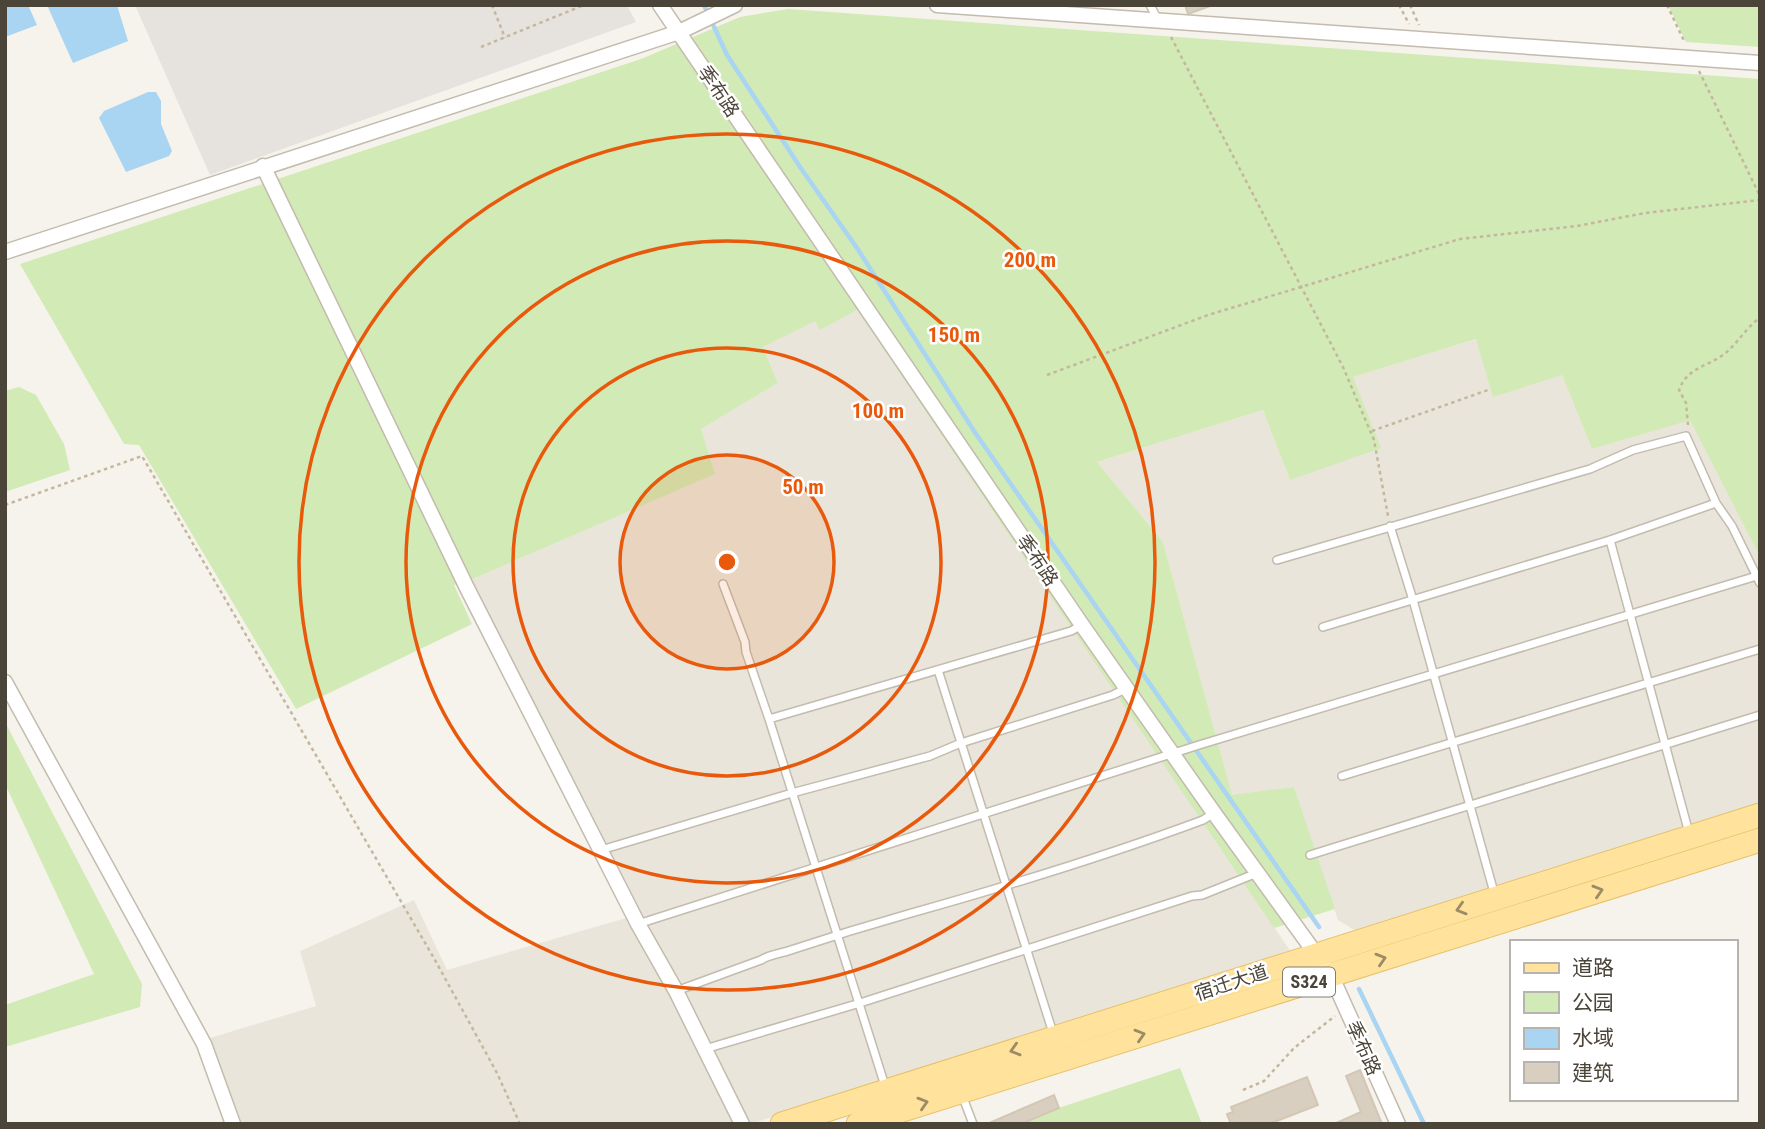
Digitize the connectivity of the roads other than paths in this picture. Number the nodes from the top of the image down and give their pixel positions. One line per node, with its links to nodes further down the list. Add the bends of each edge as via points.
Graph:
1 (660, 5): 6 (street, 季布路)
2 (735, 5): 6 (street)
3 (937, 5): 5 (street)
4 (1150, 5): 5 (lane)
5 (1161, 21): 7 (street)
6 (679, 32): 8 (street); 18 (street, 季布路)
7 (1760, 63)
8 (263, 166): 9 (street); 40 (street, via 467,588)
9 (5, 252)
10 (1716, 503): 11 (lane, via 1686,436 1633,450 1590,469); 12 (lane); 14 (lane)
11 (1390, 526): 13 (lane); 16 (lane)
12 (1610, 540): 16 (lane); 17 (lane)
13 (1277, 561)
14 (1759, 578): 17 (lane)
15 (723, 584): 27 (lane)
16 (1413, 600): 19 (lane); 22 (lane)
17 (1630, 614): 22 (lane); 24 (lane)
18 (1082, 625): 21 (lane); 25 (street, 季布路)
19 (1323, 627)
20 (1760, 649): 24 (lane)
21 (938, 670): 27 (lane); 28 (lane)
22 (1433, 674): 29 (lane); 31 (lane)
23 (5, 682): 57 (street, via 204,1044)
24 (1648, 682): 29 (lane); 30 (lane)
25 (1127, 687): 28 (lane); 31 (street, 季布路)
26 (1760, 715): 30 (lane)
27 (769, 719): 33 (lane)
28 (961, 743): 33 (lane, via 930,756); 36 (lane)
29 (1451, 744): 32 (lane); 34 (lane)
30 (1666, 745): 34 (lane); 38 (lane)
31 (1181, 751): 35 (street, 季布路); 36 (lane)
32 (1342, 776)
33 (792, 793): 40 (lane); 42 (lane)
34 (1469, 806): 41 (lane); 45 (lane)
35 (1214, 813): 43 (street, 季布路); 44 (lane, via 1113,853)
36 (985, 815): 42 (lane); 44 (lane)
37 (1760, 815): 38 (main road, 宿迁大道 / S324)
38 (1690, 836): 45 (main road, 宿迁大道 / S324)
39 (1760, 840): 50 (main road, 宿迁大道 / S324, one-way to 39)
40 (601, 850): 46 (street)
41 (1310, 855)
42 (816, 867): 46 (lane); 47 (lane)
43 (1257, 873): 48 (lane, via 1202,895); 49 (street, 季布路)
44 (1007, 886): 47 (lane); 48 (lane)
45 (1495, 898): 49 (main road, 宿迁大道 / S324, one-way to 49)
46 (638, 924): 51 (street)
47 (836, 935): 51 (lane, via 769,955); 52 (lane)
48 (1027, 949): 52 (lane); 53 (lane)
49 (1316, 955): 50 (street, 季布路); 53 (main road, 宿迁大道 / S324)
50 (1331, 975): 56 (main road, 宿迁大道 / S324, one-way to 50); 62 (street, 季布路)
51 (676, 992): 54 (street)
52 (860, 1003): 54 (lane); 55 (lane)
53 (1055, 1038): 55 (main road, 宿迁大道 / S324, one-way to 55)
54 (705, 1049): 58 (street)
55 (886, 1091): 59 (main road, 宿迁大道 / S324)
56 (960, 1092): 60 (main road, 宿迁大道 / S324, one-way to 56); 61 (lane)
57 (233, 1124)
58 (742, 1124)
59 (782, 1124)
60 (858, 1124)
61 (973, 1124)
62 (1398, 1124)

